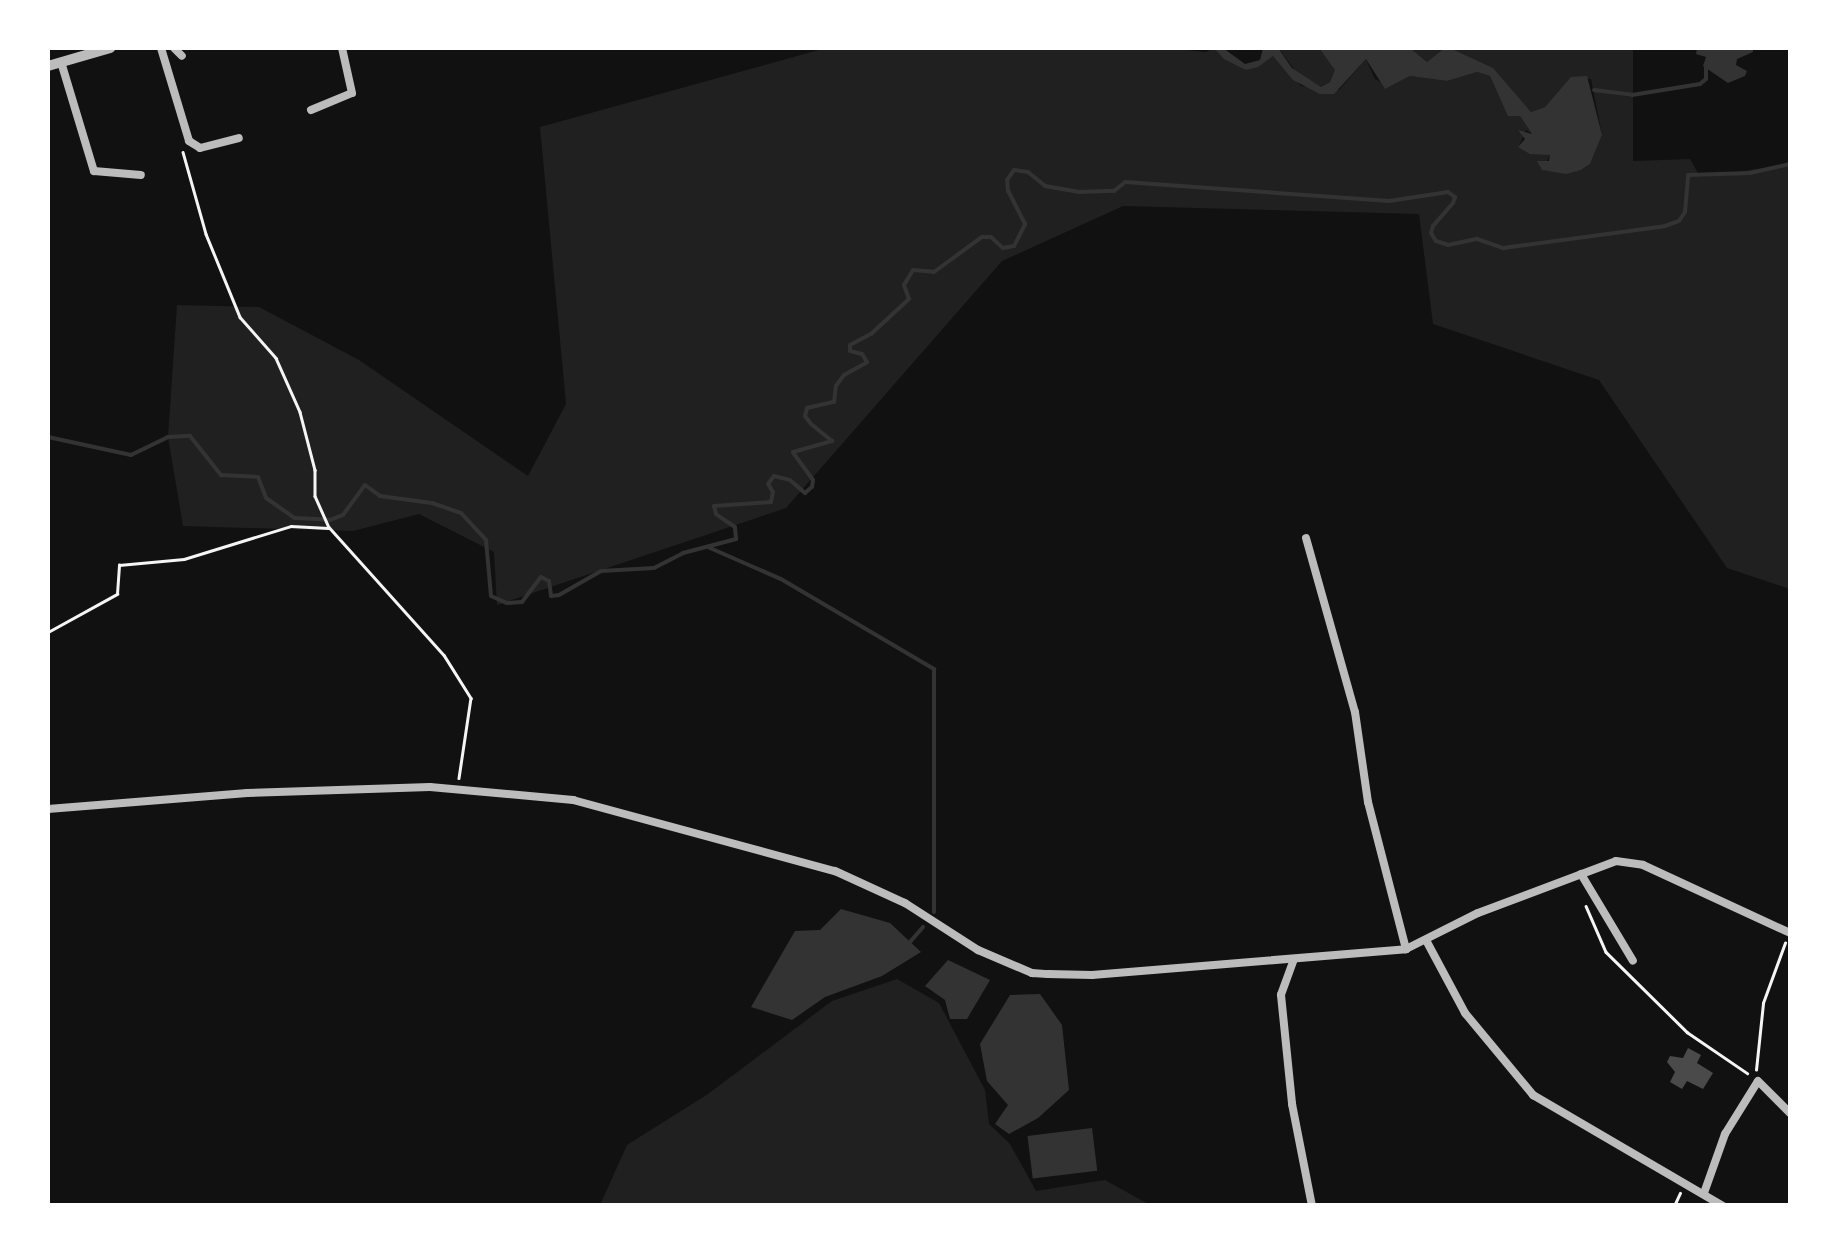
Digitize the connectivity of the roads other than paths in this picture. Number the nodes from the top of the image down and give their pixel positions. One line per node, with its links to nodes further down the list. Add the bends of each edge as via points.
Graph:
1 (110, 48): 6 (street)
2 (162, 48): 9 (street, via 194,146)
3 (174, 48): 5 (street)
4 (342, 48): 8 (street, via 352,93)
5 (182, 56)
6 (61, 62): 7 (street); 10 (street)
7 (48, 66)
8 (311, 110)
9 (239, 138)
10 (94, 171): 11 (street); 12 (street)
11 (141, 175)
12 (87, 183)
13 (1306, 538): 18 (street, via 1355,712 1368,802)
14 (48, 809): 19 (street, via 247,793 458,789 573,800 802,860 889,894 978,950 1032,972 1092,975)
15 (1581, 874): 16 (street, via 1616,861 1642,865); 17 (street, via 1461,921); 20 (street)
16 (1790, 933)
17 (1427, 942): 18 (street); 22 (street, via 1465,1014 1533,1096)
18 (1406, 950): 19 (street)
19 (1294, 959): 23 (street, via 1281,995)
20 (1634, 961)
21 (1790, 1114): 22 (street, via 1758,1081 1725,1134)
22 (1704, 1193): 24 (street)
23 (1312, 1206)
24 (1723, 1206)

